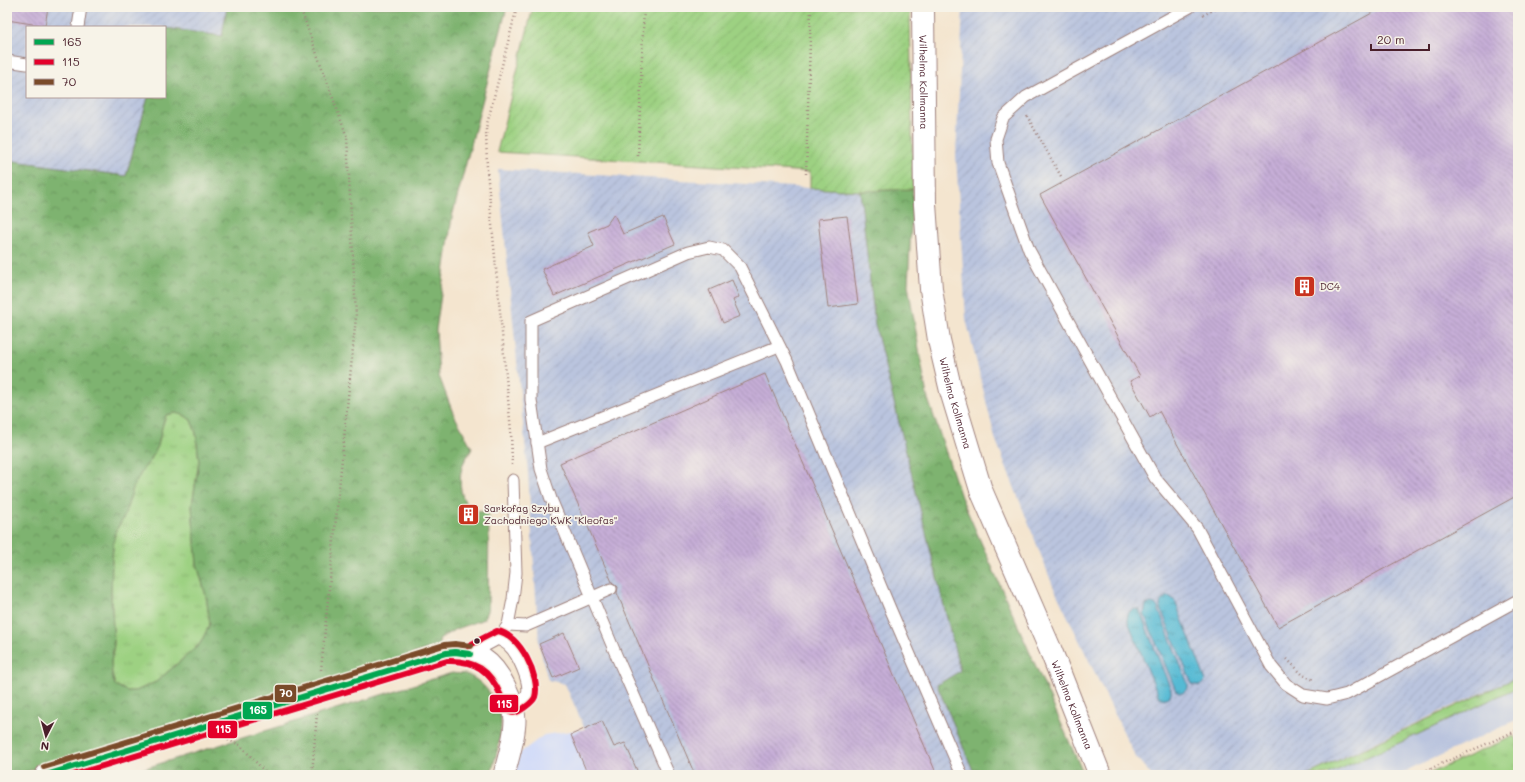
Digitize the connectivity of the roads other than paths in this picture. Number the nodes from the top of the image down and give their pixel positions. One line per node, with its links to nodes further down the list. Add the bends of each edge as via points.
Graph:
1 (81, 7): 4 (lane)
2 (923, 7): 21 (street, Wilhelma Kollmanna, via 926,223 930,289 938,340 981,490 1051,651)
3 (1190, 7): 12 (lane, via 1026,97 1003,118 996,139 998,163 1029,250 1155,478 1198,528 1271,666 1286,684 1303,695 1327,699 1347,694)
4 (78, 26)
5 (7, 61): 6 (lane)
6 (26, 64)
7 (779, 346): 8 (lane); 8 (lane, via 740,267 723,250 710,247 688,252 531,321 531,400); 20 (lane)
8 (537, 443): 11 (lane, via 541,469)
9 (513, 480): 13 (lane, via 516,573)
10 (611, 589): 11 (lane)
11 (593, 597): 13 (lane, via 526,626); 19 (lane)
12 (1518, 600)
13 (508, 625): 14 (lane)
14 (498, 639): 15 (lane); 16 (lane, via 510,646 528,686 527,693 521,701)
15 (470, 654): 16 (street, via 491,666 505,687); 17 (street, via 446,653)
16 (512, 705): 18 (street, via 514,727)
17 (46, 775)
18 (504, 775)
19 (669, 775)
20 (962, 775)
21 (1100, 775)

